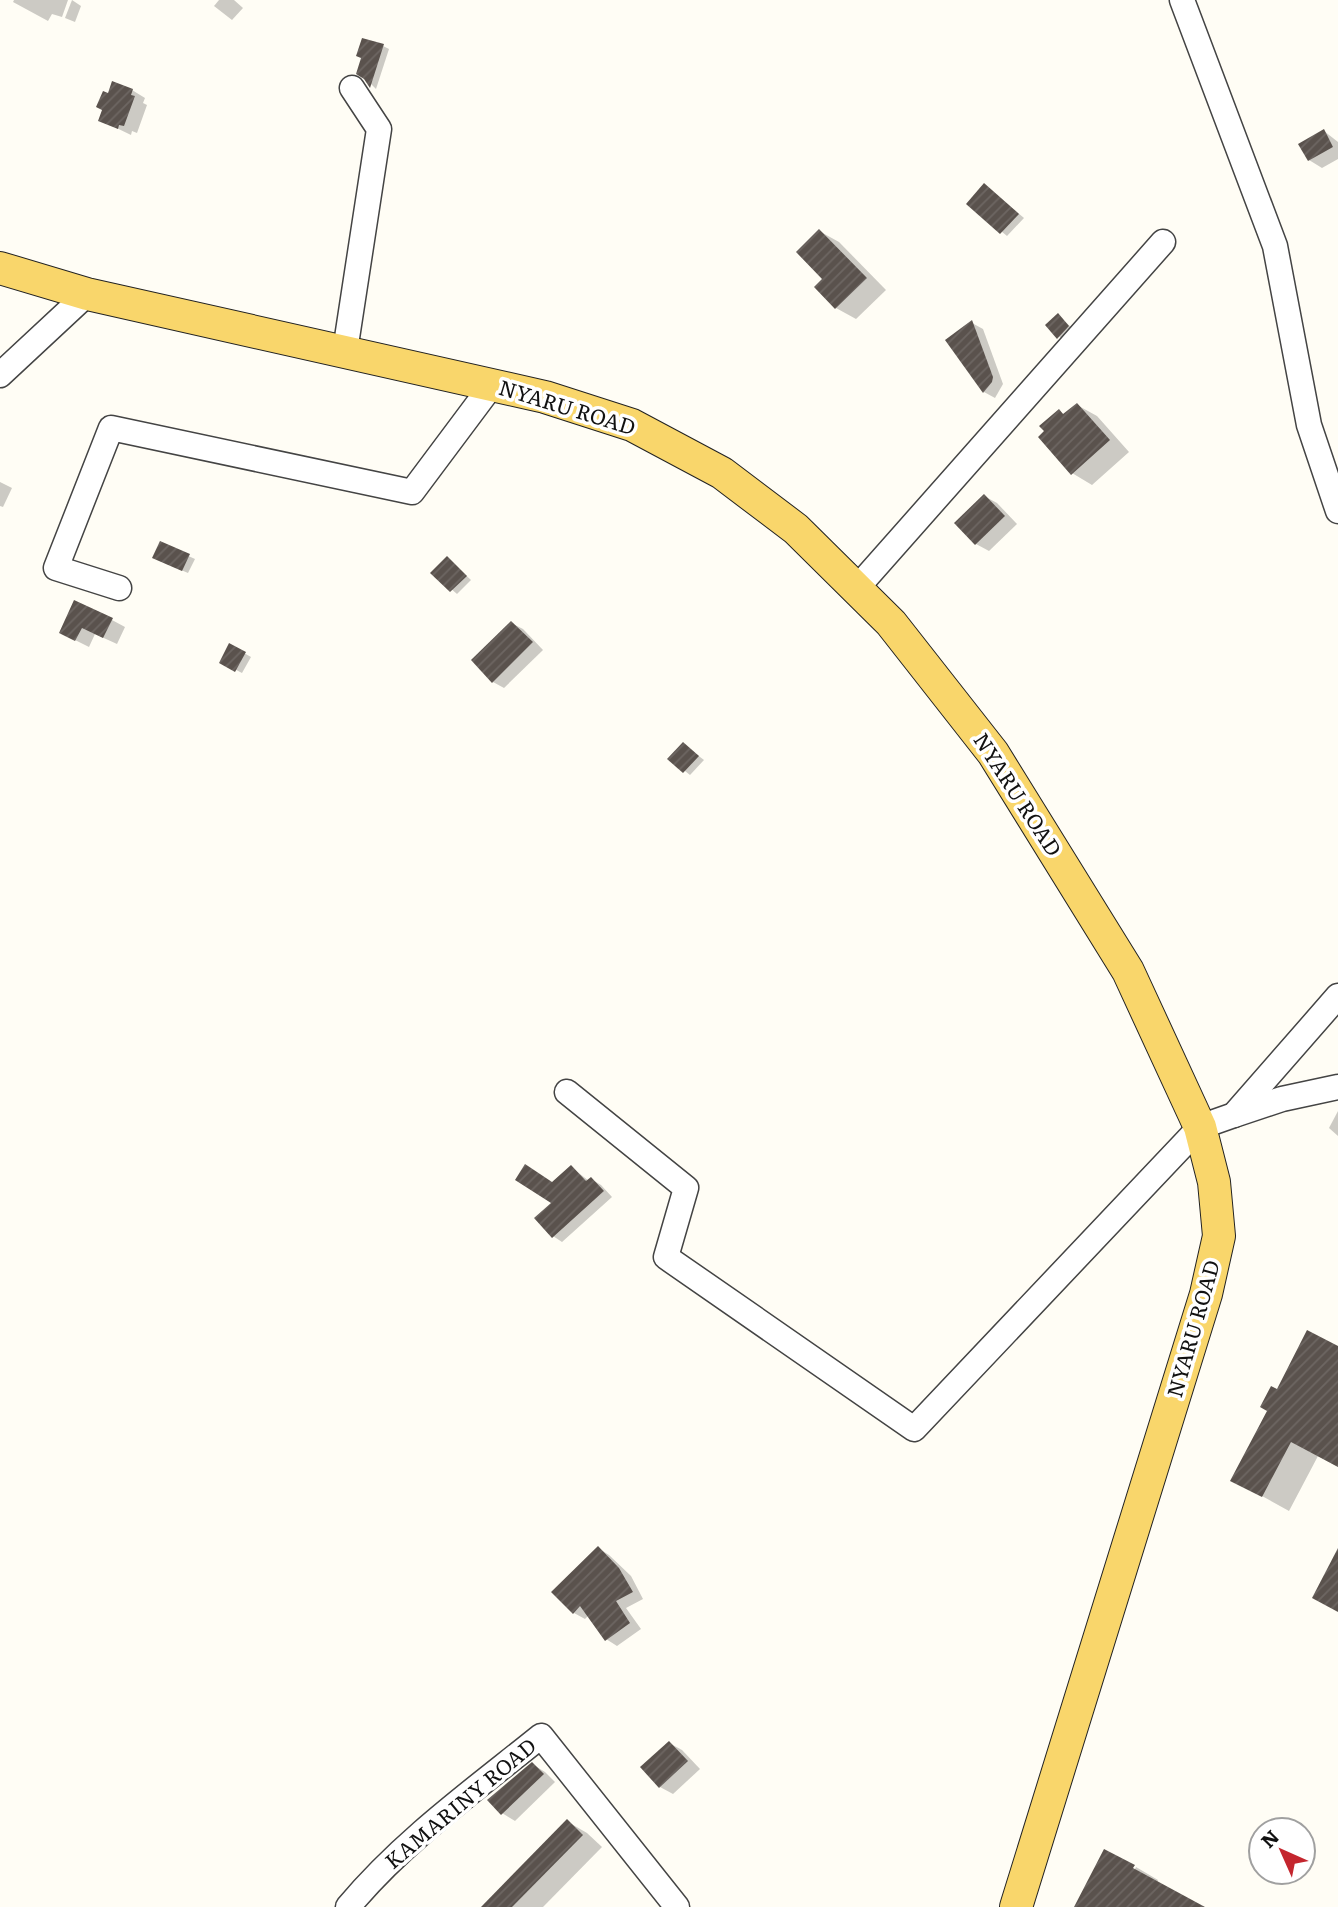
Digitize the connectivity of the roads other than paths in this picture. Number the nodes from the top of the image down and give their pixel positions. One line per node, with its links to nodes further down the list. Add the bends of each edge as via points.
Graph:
1 (1182, 0): 9 (street, via 1275,246 1309,425)
2 (352, 88): 6 (street, via 379,129)
3 (1163, 242): 11 (street)
4 (0, 268): 5 (main road, NYARU ROAD)
5 (87, 294): 6 (main road, NYARU ROAD); 7 (street)
6 (345, 351): 8 (main road, NYARU ROAD)
7 (0, 375)
8 (492, 385): 10 (street, via 412,492 111,428 56,568); 11 (main road, NYARU ROAD, via 632,425 722,472 796,529)
9 (1338, 511)
10 (119, 588)
11 (856, 589): 16 (main road, NYARU ROAD, via 891,624 993,753 1128,971)
12 (1338, 996): 15 (street)
13 (1338, 1087): 15 (street)
14 (567, 1092): 16 (street, via 686,1188 666,1258 914,1429)
15 (1234, 1115): 16 (street)
16 (1200, 1126): 19 (main road, NYARU ROAD, via 1214,1182 1219,1236 1206,1294)
17 (348, 1907): 18 (street, KAMARINY ROAD, via 370,1880 431,1825 541,1736)
18 (677, 1907)
19 (1016, 1907)

